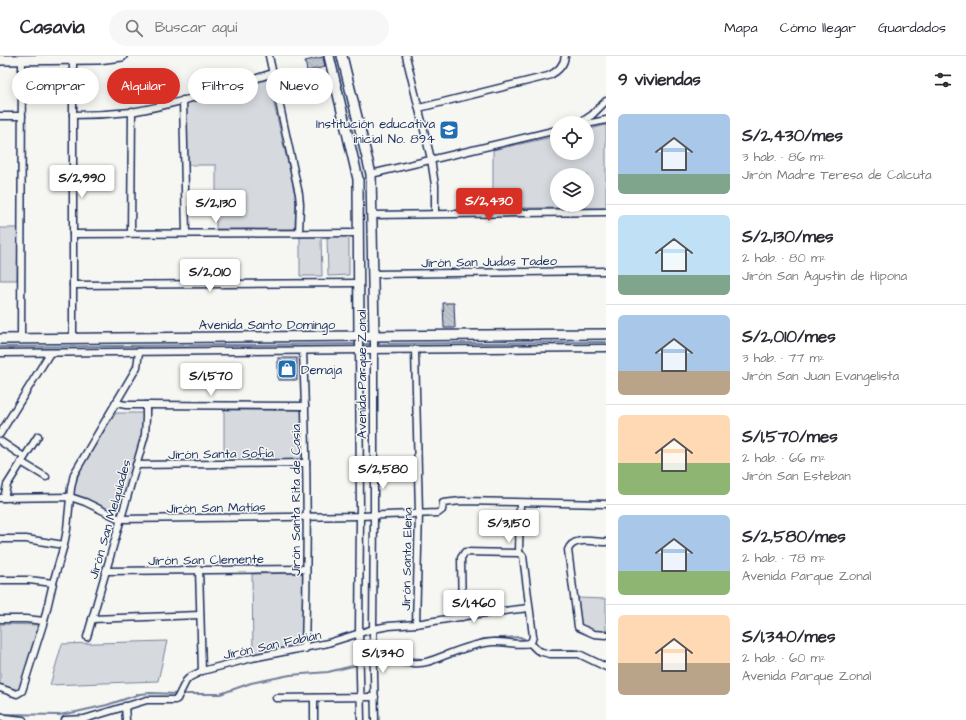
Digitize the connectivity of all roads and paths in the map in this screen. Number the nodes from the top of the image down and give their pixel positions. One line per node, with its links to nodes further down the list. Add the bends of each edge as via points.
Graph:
1 (122, 56): 7 (main road)
2 (269, 56): 11 (street)
3 (329, 56): 30 (main road, Avenida Parque Zonal, via 358,179)
4 (342, 56): 26 (main road, Avenida Parque Zonal)
5 (406, 56): 16 (street)
6 (565, 56): 16 (street, via 562,66 548,76)
7 (108, 57): 8 (main road)
8 (73, 59): 10 (main road); 18 (street)
9 (0, 60): 10 (main road)
10 (22, 60): 20 (street)
11 (272, 68)
12 (266, 75): 13 (street)
13 (183, 100): 17 (street); 32 (street)
14 (606, 101): 21 (street)
15 (280, 104): 33 (street, via 299,194)
16 (419, 108): 25 (street)
17 (132, 112): 18 (street); 31 (street)
18 (73, 115): 34 (street)
19 (0, 116): 20 (street)
20 (22, 116): 44 (street)
21 (590, 116)
22 (606, 120): 23 (street)
23 (594, 123)
24 (550, 132): 25 (street)
25 (431, 159): 26 (street); 28 (street, via 435,185)
26 (371, 174): 29 (main road, Avenida Parque Zonal)
27 (606, 212): 28 (street)
28 (435, 214): 29 (street)
29 (371, 215): 36 (main road, Avenida Parque Zonal)
30 (358, 232): 33 (street); 37 (main road, Avenida Parque Zonal)
31 (131, 233): 32 (street); 34 (street)
32 (186, 233): 33 (street)
33 (299, 233)
34 (73, 234): 38 (street)
35 (606, 271): 36 (street, Jirón San Judas Tadeo)
36 (373, 274): 41 (main road, Avenida Parque Zonal)
37 (359, 283): 38 (street); 40 (main road, Avenida Parque Zonal)
38 (73, 285): 42 (street)
39 (606, 334): 41 (main road, Avenida Santo Domingo)
40 (359, 336): 41 (main road, Avenida Santo Domingo); 42 (main road, Avenida Santo Domingo); 46 (street, Avenida Parque Zonal)
41 (374, 336): 47 (street, Avenida Parque Zonal)
42 (73, 338): 44 (main road, Avenida Santo Domingo)
43 (0, 339): 44 (main road, Avenida Santo Domingo)
44 (21, 339)
45 (606, 348): 48 (street, Avenida Santo Domingo)
46 (359, 350): 47 (street, Avenida Santo Domingo); 49 (street, Avenida Santo Domingo); 71 (street, Avenida Parque Zonal)
47 (374, 350): 48 (street, Avenida Santo Domingo); 69 (street, Avenida Parque Zonal)
48 (415, 350): 68 (street, Jirón Santa Elena)
49 (303, 351): 50 (street, Avenida Santo Domingo); 55 (street, Jirón Santa Rita de Casia)
50 (139, 352): 52 (street, Avenida Santo Domingo); 53 (street, via 137,367)
51 (0, 353): 52 (street, Avenida Santo Domingo)
52 (50, 353): 56 (street)
53 (115, 403): 54 (street); 64 (street, via 77,467)
54 (146, 405): 55 (street); 61 (street, Jirón San Melquíades, via 146,427)
55 (305, 406): 60 (street, Jirón Santa Rita de Casia)
56 (0, 434)
57 (38, 436): 59 (street)
58 (0, 441): 59 (street)
59 (22, 459): 62 (street); 63 (street)
60 (306, 463): 61 (street, Jirón Santa Sofía); 70 (street, Jirón Santa Rita de Casia)
61 (136, 465): 72 (street, Jirón San Melquíades)
62 (46, 477)
63 (3, 489): 65 (street)
64 (70, 497): 65 (street, Jirón San Matías); 72 (street, Jirón San Matías); 75 (street)
65 (2, 498)
66 (520, 502): 67 (street); 68 (street, Jirón San Matías, via 449,502 442,504 442,510 438,513); 76 (street)
67 (606, 504)
68 (419, 514): 69 (street, Jirón San Matías); 88 (street, Jirón Santa Elena)
69 (374, 515): 71 (street, Jirón San Matías); 89 (street, Avenida Parque Zonal)
70 (306, 516): 71 (street, Jirón San Matías); 72 (street, Jirón San Matías); 77 (street, Jirón Santa Rita de Casia)
71 (360, 516): 90 (street, Avenida Parque Zonal)
72 (120, 519): 79 (street, Jirón San Melquíades)
73 (0, 539): 75 (street, via 26,539)
74 (606, 542): 91 (street, via 574,542 568,550 578,627 594,634)
75 (64, 545): 81 (street)
76 (519, 553): 82 (street, via 523,556); 84 (street, via 465,552 461,558)
77 (306, 568): 78 (street, Jirón San Clemente); 94 (street, Jirón Santa Rita de Casia)
78 (199, 570): 79 (street, Jirón San Clemente); 83 (street)
79 (106, 571): 86 (street, Jirón San Melquíades)
80 (0, 580): 81 (street)
81 (53, 583): 87 (street)
82 (529, 608): 84 (street, Jirón San Fabián); 93 (street, via 533,636)
83 (200, 615): 86 (street); 97 (street)
84 (462, 617): 88 (street, Jirón San Fabián)
85 (0, 619): 87 (street)
86 (92, 619): 92 (street, Jirón San Melquíades)
87 (44, 621): 98 (street, via 22,691 17,694)
88 (416, 624): 89 (street, Jirón San Fabián)
89 (373, 629): 90 (street, Jirón San Fabián); 95 (street, Avenida Parque Zonal)
90 (359, 633): 94 (street, Jirón San Fabián); 99 (street, Avenida Parque Zonal)
91 (606, 635)
92 (87, 637)
93 (530, 643): 95 (street, via 483,643 418,664 389,659); 96 (street, via 537,650 550,654 579,654)
94 (305, 649): 97 (street, Jirón San Fabián, via 252,658)
95 (374, 662): 100 (street, Avenida Parque Zonal)
96 (606, 668)
97 (202, 671): 103 (street, Jirón San Fabián, via 186,681 176,700 147,700)
98 (0, 688)
99 (361, 697): 100 (street); 102 (street); 110 (street, Avenida Parque Zonal)
100 (375, 697): 111 (street, Avenida Parque Zonal)
101 (276, 698): 102 (street)
102 (314, 698): 109 (street)
103 (125, 706): 107 (street); 108 (street)
104 (0, 716): 105 (street)
105 (23, 720)
106 (65, 720): 107 (street)
107 (84, 720)
108 (126, 720)
109 (314, 720)
110 (361, 720)
111 (375, 720)

